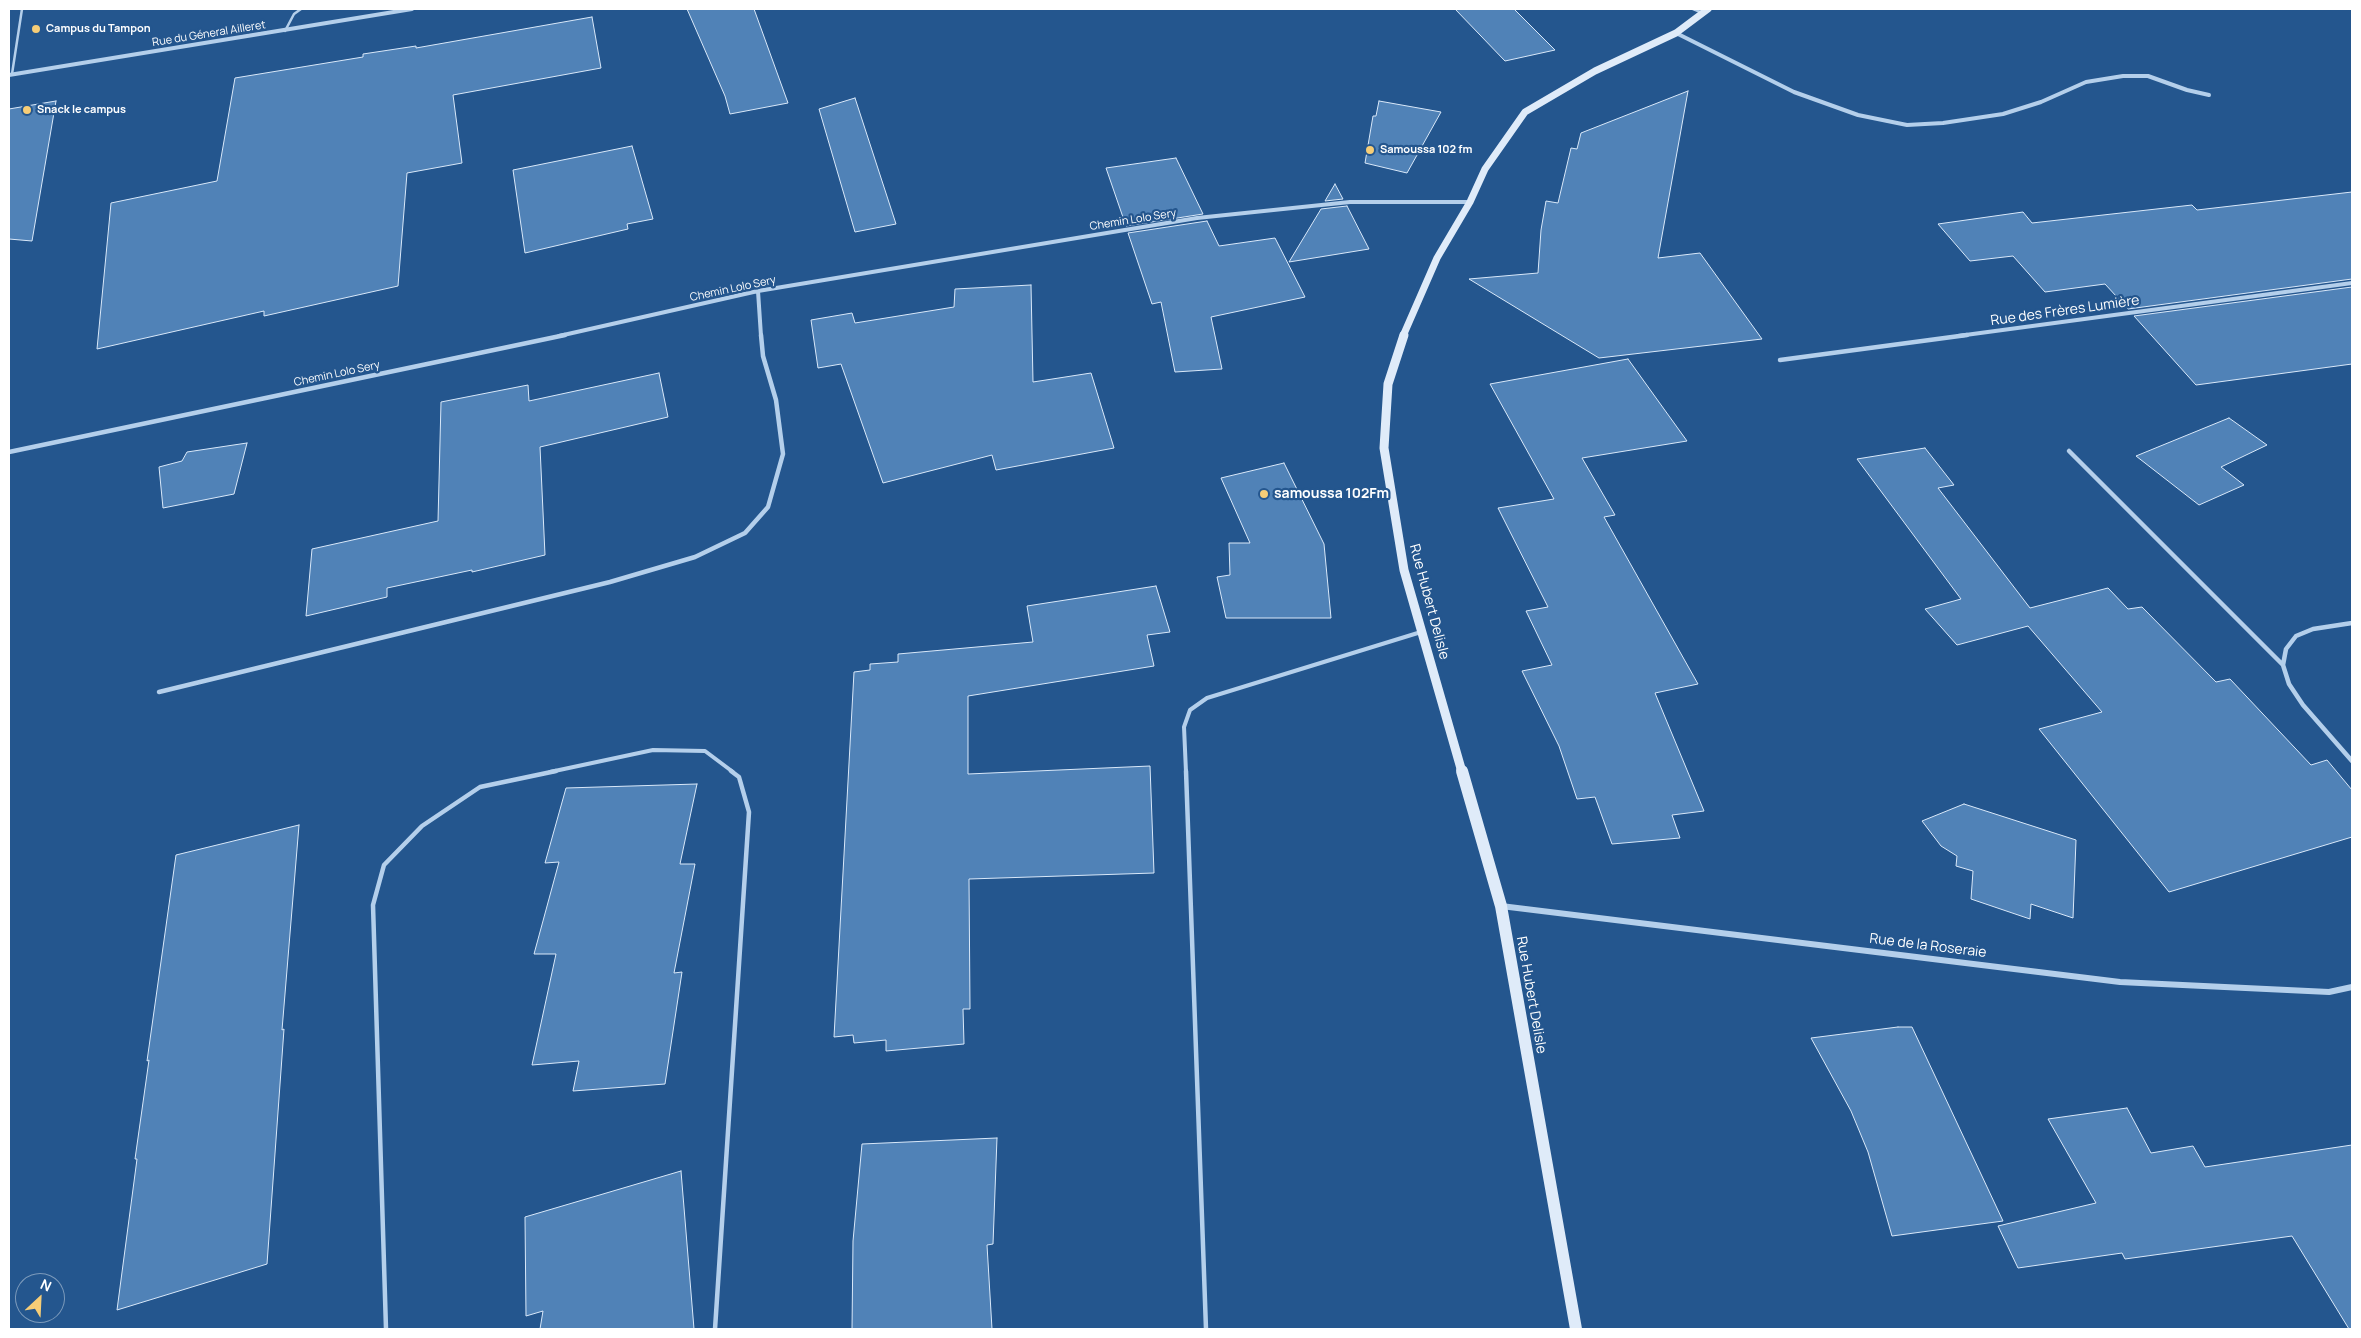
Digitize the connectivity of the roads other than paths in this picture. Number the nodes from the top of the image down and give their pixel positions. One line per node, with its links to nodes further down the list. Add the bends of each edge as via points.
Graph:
1 (22, 9): 8 (lane)
2 (301, 9): 6 (lane, via 294,14)
3 (412, 9): 6 (street, Rue du Géneral Ailleret)
4 (1692, 9): 5 (lane)
5 (1706, 11): 7 (main road, Rue Hubert Delisle)
6 (285, 31): 8 (street, Rue du Géneral Ailleret)
7 (1676, 33): 9 (street, via 1794,92 1858,115 1907,125 2003,114 2086,82 2123,76 2148,76); 10 (main road, Rue Hubert Delisle, via 1595,71 1525,112 1485,169)
8 (10, 75)
9 (2209, 95)
10 (1470, 202): 12 (street, Chemin Lolo Sery, via 1350,202 1197,218); 17 (main road, Rue Hubert Delisle, via 1437,258 1408,321 1388,384 1384,448 1404,570)
11 (2352, 283): 13 (street, Rue des Frères Lumière)
12 (758, 292): 15 (street, Chemin Lolo Sery); 19 (street, via 764,356 776,400 783,454 768,507 745,533 695,556 610,582)
13 (1780, 360)
14 (2069, 451): 18 (street)
15 (9, 452)
16 (2352, 623): 18 (street, via 2314,629 2296,636 2286,649)
17 (1422, 632): 21 (main road, Rue Hubert Delisle); 25 (lane, via 1207,698 1190,710 1184,727)
18 (2283, 665): 20 (street, via 2289,684 2303,705)
19 (159, 692)
20 (2352, 761)
21 (1501, 906): 22 (street, Rue de la Roseraie, via 2120,982 2329,992); 26 (main road, Rue Hubert Delisle)
22 (2352, 987)
23 (386, 1329): 24 (lane, via 373,905 384,865 422,826 480,787 654,750 705,751 739,777 749,812)
24 (715, 1329)
25 (1206, 1329)
26 (1576, 1329)

